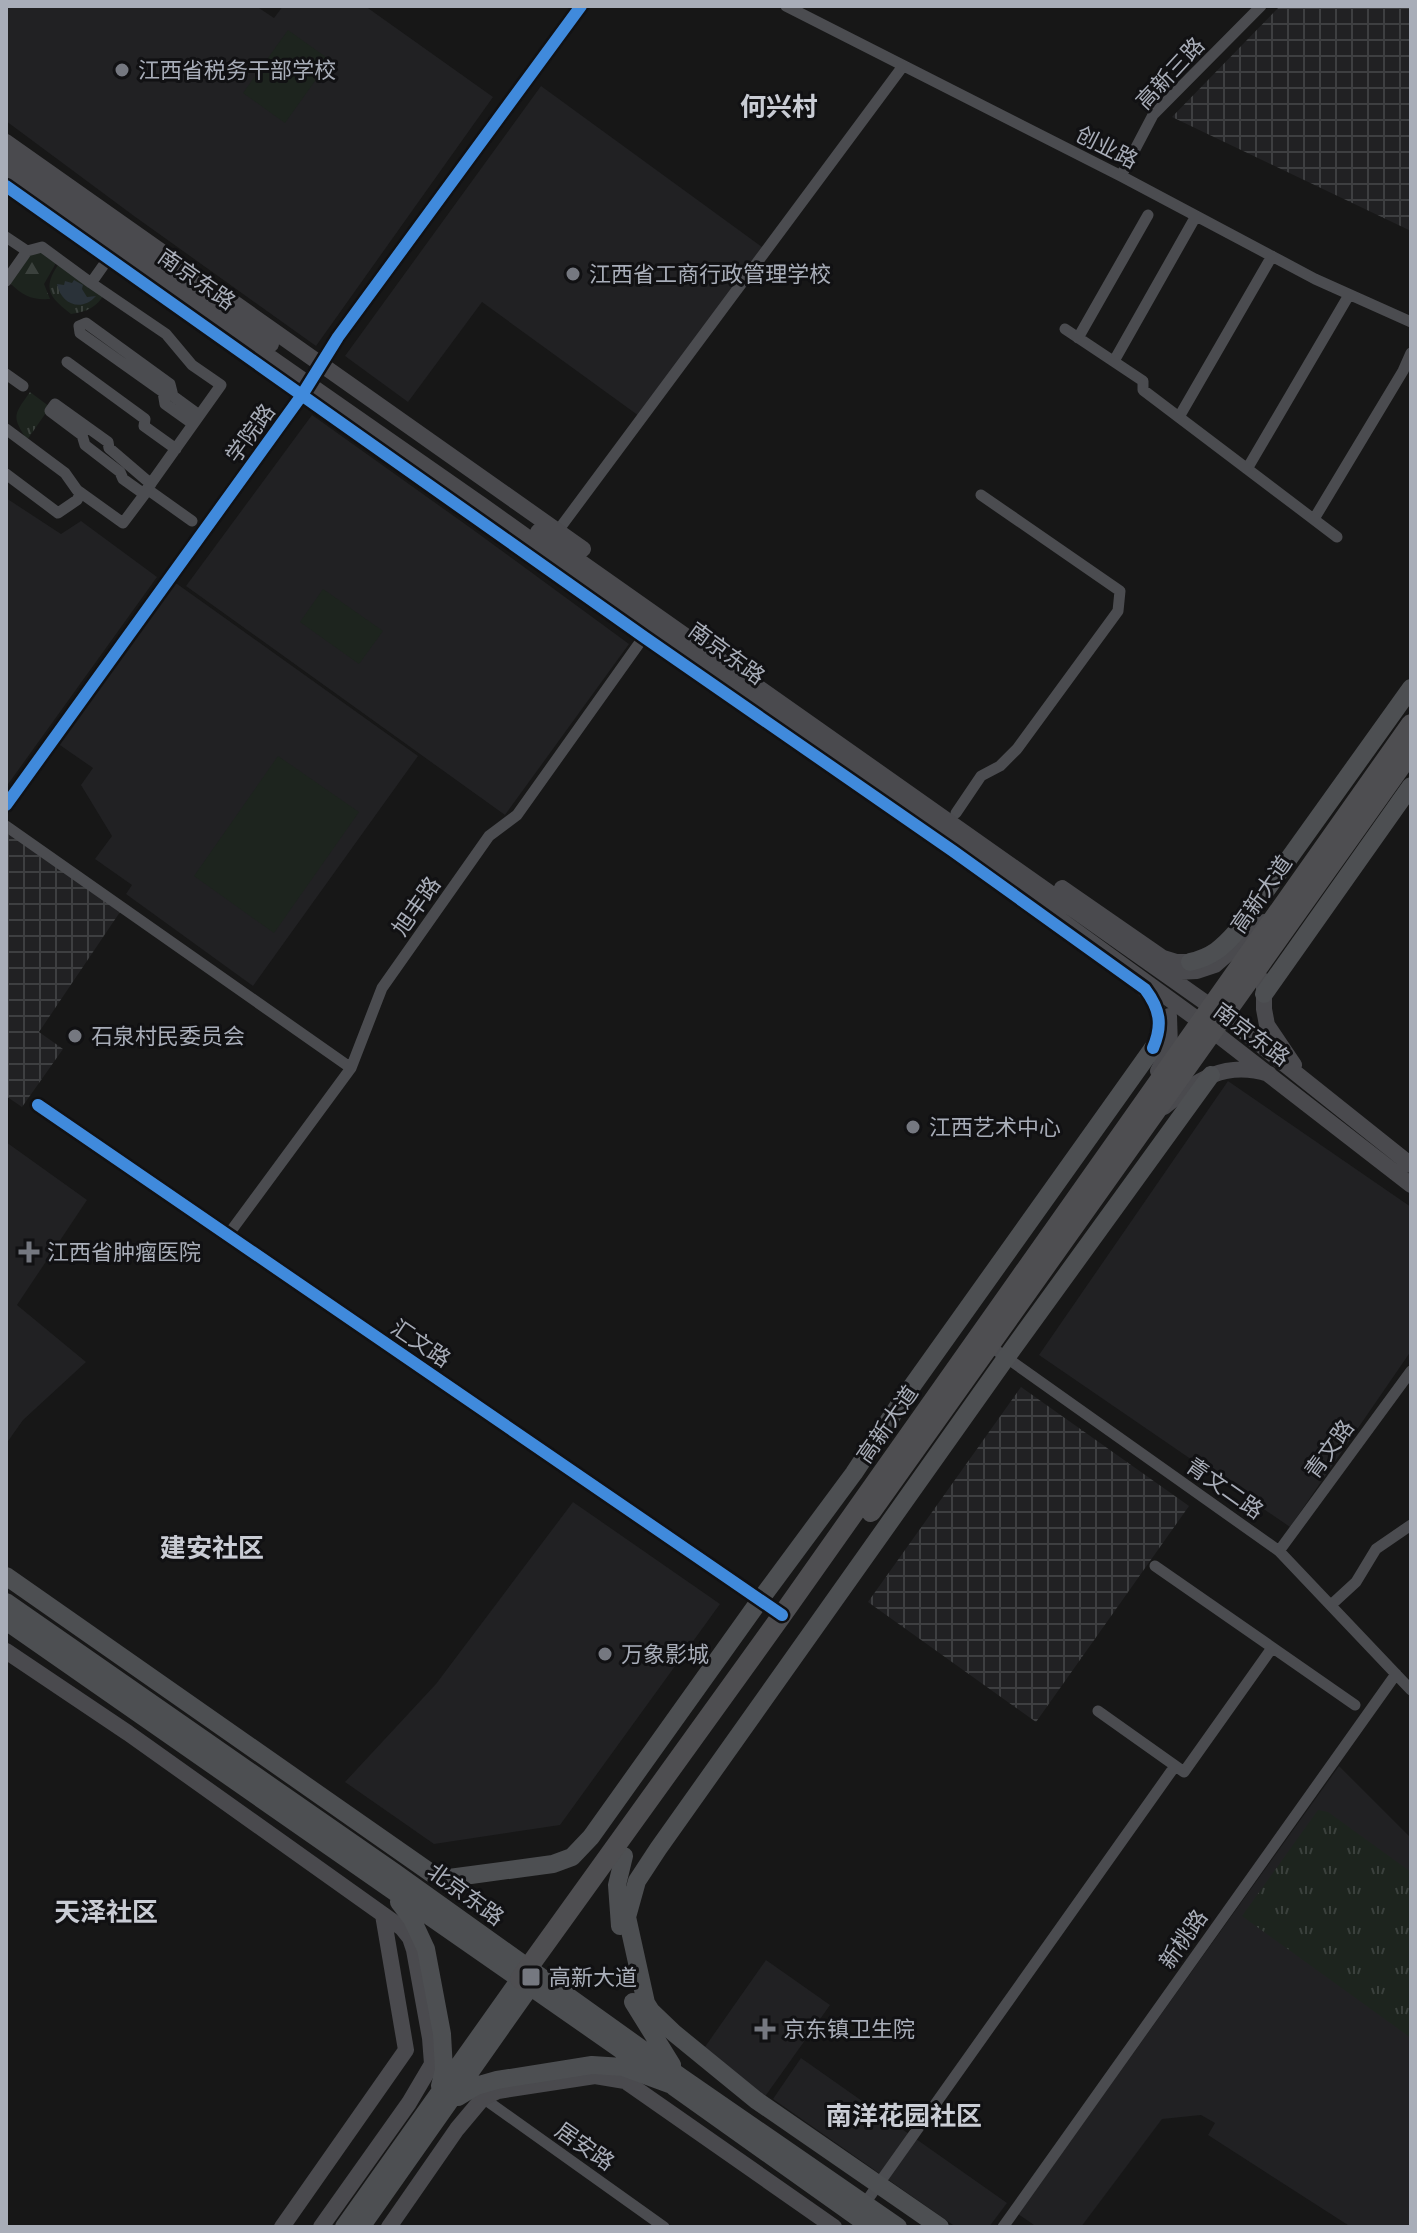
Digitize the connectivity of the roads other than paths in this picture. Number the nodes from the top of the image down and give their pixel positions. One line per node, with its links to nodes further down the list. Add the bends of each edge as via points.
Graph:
1 (581, 6): 26 (main road, 学院路)
2 (786, 6): 4 (street, 创业路)
3 (1261, 6): 8 (street, 高新三路, via 1153,115)
4 (903, 66): 8 (street, 创业路); 39 (street)
5 (6, 142): 26 (main road)
6 (6, 156): 26 (main road, 南京东路)
7 (6, 173): 26 (main road, 南京东路)
8 (1121, 176): 11 (street, 创业路)
9 (6, 186): 26 (main road)
10 (1148, 215): 21 (street)
11 (1196, 216): 14 (street, 创业路); 23 (street)
12 (6, 237): 13 (street)
13 (27, 251): 16 (street); 17 (street, via 42,247)
14 (1272, 256): 18 (street, 创业路); 28 (street)
15 (103, 266): 17 (street)
16 (6, 281)
17 (91, 283): 29 (street, via 166,334 192,365 221,385)
18 (1349, 295): 19 (street, 创业路); 32 (street)
19 (1411, 322)
20 (1065, 329): 21 (street)
21 (1078, 338): 23 (street)
22 (1411, 353): 37 (street)
23 (1114, 361): 28 (street)
24 (67, 362): 31 (street, via 145,419 144,426)
25 (6, 374): 27 (street)
26 (312, 380): 39 (main road, 南京东路); 41 (main road, 南京东路); 46 (main road, 学院路)
27 (23, 386)
28 (1179, 417): 32 (street)
29 (196, 420): 29 (street, via 173,396 170,384 86,323 79,326 80,333 163,392 165,404); 31 (street)
30 (6, 429): 35 (street, via 65,473)
31 (176, 449): 34 (street)
32 (1247, 469): 37 (street)
33 (6, 474): 35 (street, via 58,513)
34 (147, 489): 34 (street, via 108,442 55,404 50,411 82,435 85,445 123,479); 35 (street, via 123,523); 38 (street)
35 (81, 493)
36 (981, 495): 47 (street, via 1120,591 1118,611 1027,737 1000,766 981,776)
37 (1314, 519): 40 (street)
38 (192, 521)
39 (554, 536): 41 (main road, 南京东路); 47 (main road)
40 (1337, 537)
41 (652, 626): 51 (main road, 南京东路); 55 (main road, 南京东路); 58 (main road, via 1145,989 1158,1016 1160,1032); 59 (street, 旭丰路, via 517,815 489,836 382,988)
42 (1411, 688): 54 (main road, via 1237,931 1220,951)
43 (1411, 724): 50 (highway, 高新大道)
44 (1411, 752): 52 (highway, 高新大道)
45 (1411, 786): 56 (main road)
46 (6, 805)
47 (956, 813): 49 (main road)
48 (6, 826): 59 (street)
49 (1076, 897): 51 (street); 54 (main road, via 1163,958)
50 (1283, 905): 53 (main road, via 1215,965 1173,972); 57 (highway, 高新大道)
51 (1110, 935): 53 (main road, 南京东路)
52 (1271, 948): 56 (main road); 57 (highway, 高新大道)
53 (1138, 955): 57 (main road, 南京东路)
54 (1190, 962)
55 (1161, 992): 57 (main road, 南京东路); 64 (main road, via 1168,1009 1170,1047)
56 (1264, 994): 62 (main road, via 1267,1025)
57 (1212, 1019): 60 (main road, 南京东路); 62 (main road, 南京东路); 64 (highway, 高新大道)
58 (1153, 1048): 77 (main road)
59 (351, 1068): 70 (street, 旭丰路)
60 (1268, 1073): 61 (main road, via 1228,1070); 68 (main road, 南京东路); 69 (main road, via 1282,1096)
61 (1211, 1075): 64 (main road); 71 (main road)
62 (1301, 1077): 65 (main road, 南京东路)
63 (38, 1105): 70 (street, 汇文路)
64 (1148, 1111): 71 (highway, 高新大道); 80 (highway, 高新大道)
65 (1392, 1150): 66 (main road); 67 (main road, 南京东路)
66 (1411, 1158)
67 (1411, 1165)
68 (1411, 1185)
69 (1411, 1198)
70 (228, 1235): 77 (street, 汇文路)
71 (998, 1352): 74 (street, 青文二路); 89 (highway, 高新大道); 96 (main road, via 658,1849 637,1881 627,1917 651,2011 756,2100)
72 (1411, 1371): 74 (street, 青文路)
73 (1411, 1525): 79 (street, via 1376,1549 1356,1582)
74 (1279, 1551): 79 (street, 青文二路)
75 (1155, 1566): 82 (street)
76 (6, 1576): 77 (main road, via 431,1873 449,1878 572,1857)
77 (760, 1600): 80 (street, 汇文路)
78 (6, 1602): 90 (main road, 北京东路)
79 (1331, 1605): 84 (street, 青文二路)
80 (782, 1615): 89 (highway, 高新大道)
81 (6, 1621): 90 (main road, 北京东路)
82 (1272, 1648): 86 (street); 88 (street, via 1184,1772)
83 (6, 1651): 91 (main road)
84 (1396, 1674): 85 (street, 青文二路); 108 (street, 新桃路)
85 (1411, 1690)
86 (1355, 1705)
87 (1098, 1711): 88 (street)
88 (1175, 1766): 96 (street)
89 (619, 1852): 90 (main road, via 555,1874 467,1887); 92 (highway, 高新大道); 93 (main road, via 619,1923 634,2006)
90 (391, 1880): 92 (main road, 北京东路); 94 (main road, via 426,1949 442,2034)
91 (383, 1915): 98 (main road, via 406,2050); 99 (main road, via 402,1928 414,1950 432,2064)
92 (529, 1978): 93 (main road, 北京东路); 94 (main road, 高新大道)
93 (676, 2081): 94 (main road, via 592,2065 497,2080); 97 (main road, 北京东路)
94 (444, 2098): 100 (main road, 高新大道); 101 (main road, 高新大道)
95 (483, 2098): 102 (main road); 103 (street, 居安路); 104 (main road, via 595,2076 625,2081)
96 (878, 2184): 97 (street); 107 (main road)
97 (860, 2210): 105 (main road, 北京东路); 106 (main road, 北京东路)
98 (282, 2227)
99 (321, 2227)
100 (344, 2227)
101 (361, 2227)
102 (389, 2227)
103 (664, 2227)
104 (834, 2227)
105 (871, 2227)
106 (898, 2227)
107 (940, 2227)
108 (1003, 2227)

